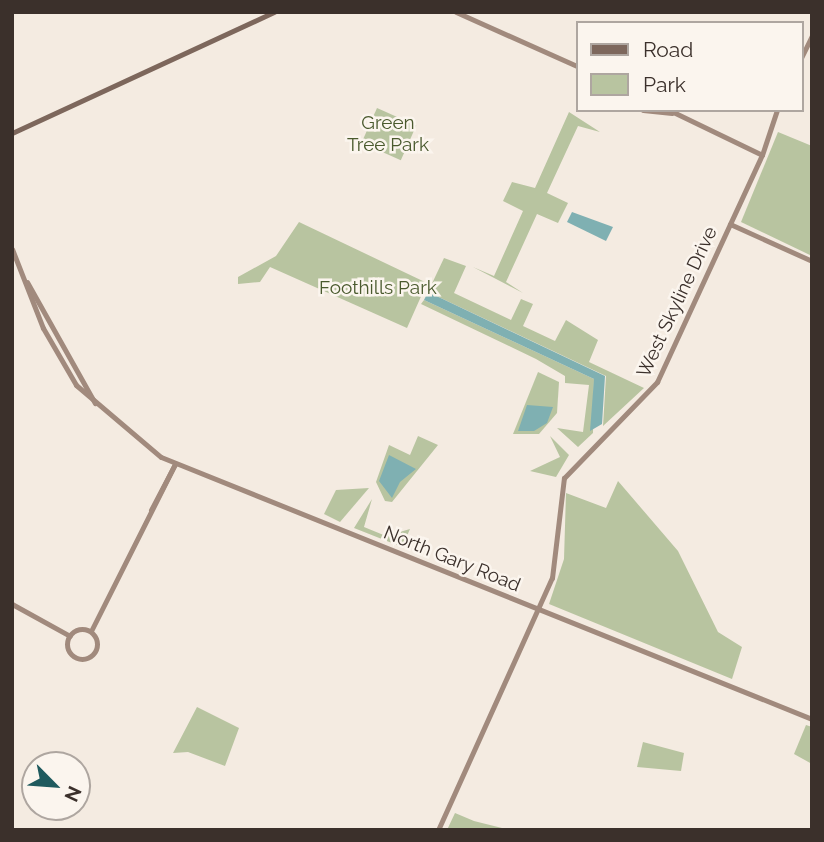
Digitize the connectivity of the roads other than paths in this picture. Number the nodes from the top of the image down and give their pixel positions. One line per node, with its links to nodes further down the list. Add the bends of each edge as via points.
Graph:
1 (274, 12): 9 (main road)
2 (456, 12): 5 (street)
3 (812, 35): 4 (street)
4 (803, 54)
5 (576, 66)
6 (670, 112): 11 (street)
7 (776, 112): 11 (street, West Skyline Drive)
8 (12, 126): 9 (main road)
9 (21, 126): 10 (main road)
10 (12, 133)
11 (762, 155): 12 (street, West Skyline Drive)
12 (730, 224): 14 (street); 17 (street, West Skyline Drive, via 650,395 579,457 564,478 558,496 558,560)
13 (12, 249): 15 (street, North Gary Road, via 57,355 95,403 139,442)
14 (812, 261)
15 (175, 464): 17 (street, North Gary Road); 18 (street)
16 (12, 604): 19 (street)
17 (539, 611): 20 (street, North Gary Road); 21 (street, West Skyline Drive)
18 (91, 631): 19 (street, via 82,629); 19 (street, via 97,648 83,660 70,654)
19 (70, 636)
20 (812, 719)
21 (438, 830)

